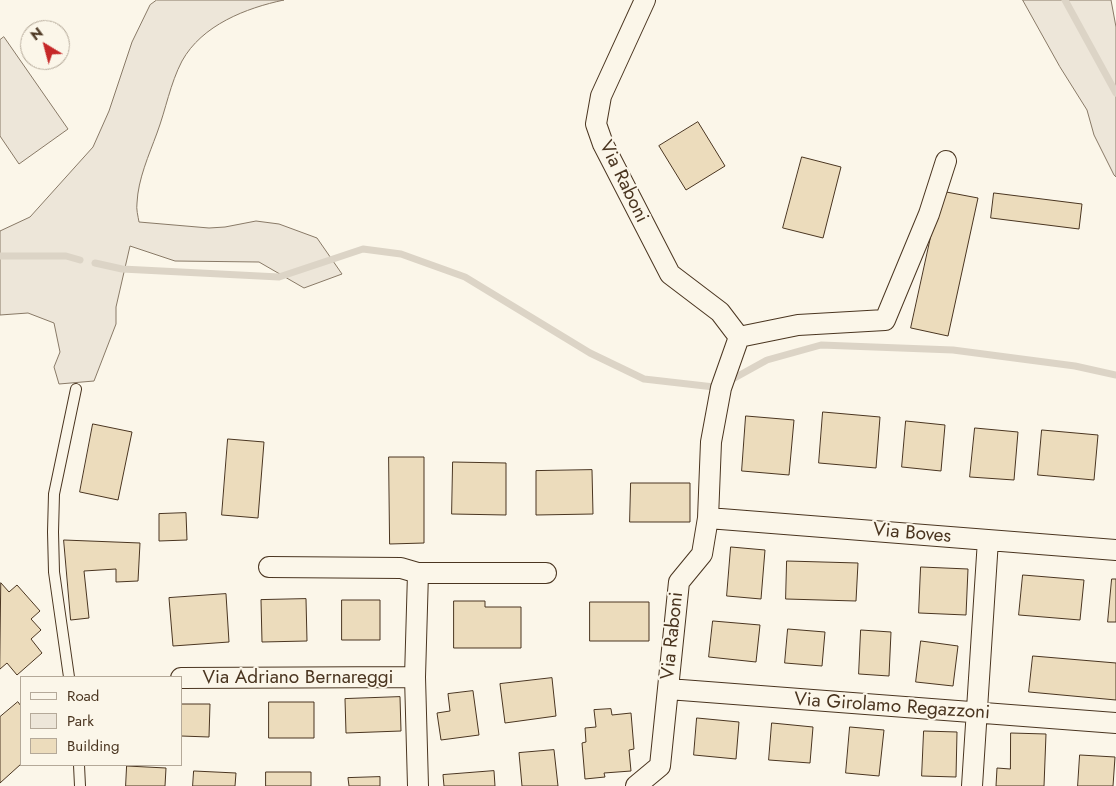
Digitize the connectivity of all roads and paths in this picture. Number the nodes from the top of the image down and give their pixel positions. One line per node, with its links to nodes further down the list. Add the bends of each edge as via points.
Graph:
1 (645, 0): 3 (street, Via Raboni, via 601,96 596,124 603,144 670,274 720,312)
2 (946, 161): 3 (street, via 885,320 798,325)
3 (739, 337): 5 (street, Via Raboni, via 721,388 716,415)
4 (76, 389): 11 (lane, via 54,494 53,532 54,572)
5 (708, 518): 6 (street, Via Boves); 14 (street, Via Raboni, via 702,554 679,582)
6 (988, 540): 7 (street, Via Boves); 15 (street)
7 (1116, 550)
8 (269, 567): 9 (street, via 401,568)
9 (418, 573): 10 (street); 12 (street)
10 (546, 573)
11 (69, 676)
12 (415, 677): 13 (street, Via Adriano Bernareggi); 19 (street)
13 (182, 678)
14 (668, 689): 15 (street, Via Girolamo Regazzoni); 20 (street, Via Raboni, via 660,766)
15 (977, 713): 16 (street, Via Girolamo Regazzoni); 21 (street)
16 (1116, 723)
17 (79, 766): 18 (lane)
18 (80, 786)
19 (418, 786)
20 (636, 786)
21 (972, 786)

